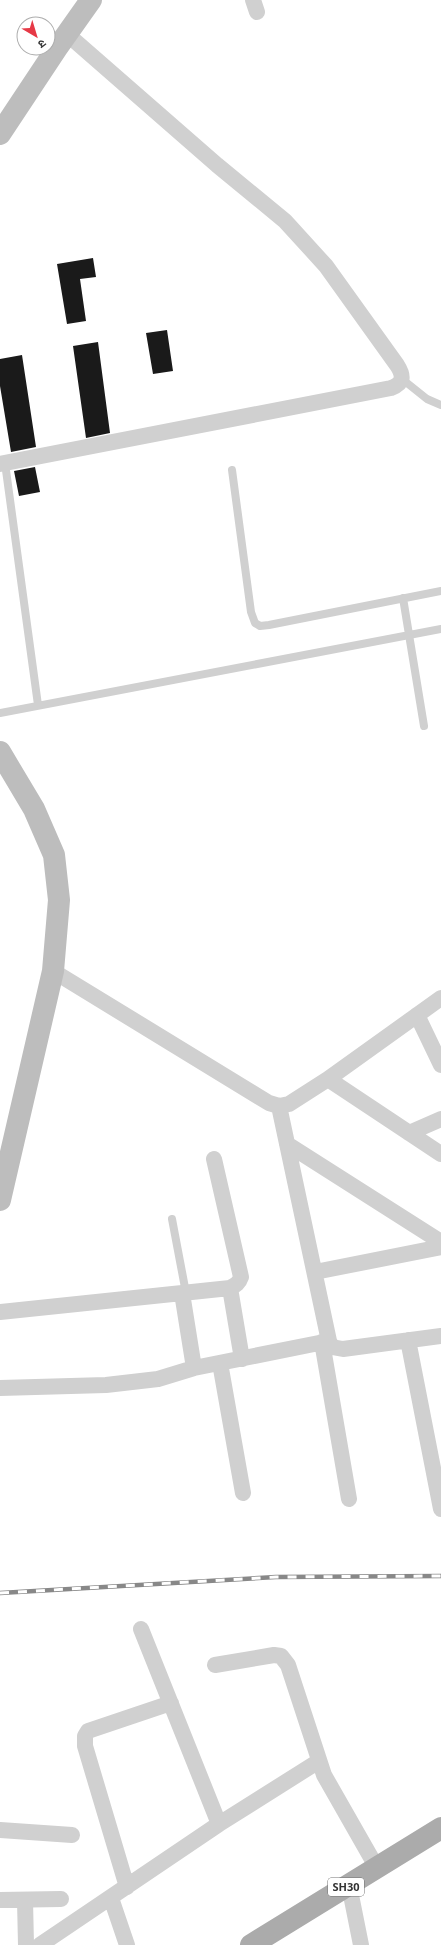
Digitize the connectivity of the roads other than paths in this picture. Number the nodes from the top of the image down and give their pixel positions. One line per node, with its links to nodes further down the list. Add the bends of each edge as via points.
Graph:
1 (91, 0): 2 (street)
2 (67, 34): 3 (street); 4 (street, via 285,221 307,243 397,365)
3 (0, 134)
4 (402, 379): 5 (lane, via 427,398); 6 (street, via 391,388)
5 (441, 404)
6 (3, 464): 12 (lane)
7 (232, 470): 9 (lane, via 251,612 255,623 260,626 269,625)
8 (441, 591): 9 (lane)
9 (403, 598): 11 (lane)
10 (441, 629): 11 (lane)
11 (409, 635): 12 (lane); 14 (lane)
12 (38, 705): 13 (lane)
13 (0, 713)
14 (424, 726)
15 (0, 752): 16 (street, via 34,809 54,855 59,900)
16 (53, 971): 21 (street, via 269,1103); 26 (street)
17 (441, 998): 18 (street)
18 (417, 1015): 19 (street); 20 (street)
19 (441, 1065)
20 (328, 1080): 21 (street, via 289,1104); 23 (street)
21 (279, 1106): 24 (street)
22 (441, 1119): 23 (street)
23 (409, 1133): 25 (street)
24 (287, 1144): 30 (street); 32 (street)
25 (441, 1154)
26 (5, 1157): 28 (street)
27 (214, 1159): 33 (street, via 241,1277 240,1282)
28 (0, 1200)
29 (172, 1219): 34 (lane)
30 (441, 1242)
31 (441, 1247): 32 (street)
32 (315, 1272): 38 (street)
33 (230, 1288): 34 (street); 39 (street)
34 (184, 1293): 35 (street); 41 (street)
35 (0, 1312)
36 (441, 1336): 37 (street)
37 (408, 1340): 38 (street, via 337,1349); 45 (street)
38 (325, 1342): 39 (street); 44 (street)
39 (242, 1359): 40 (street)
40 (220, 1363): 41 (street); 43 (street)
41 (194, 1368): 42 (street, via 158,1379 106,1384)
42 (0, 1388)
43 (243, 1493)
44 (349, 1499)
45 (441, 1509)
46 (141, 1629): 48 (street)
47 (215, 1664): 49 (street, via 281,1656 288,1665)
48 (171, 1703): 50 (street); 56 (street, via 88,1731 85,1736 85,1746)
49 (319, 1761): 50 (street); 54 (street, via 324,1775)
50 (219, 1824): 56 (street)
51 (441, 1828): 54 (main road, SH30)
52 (0, 1830): 53 (street)
53 (72, 1835)
54 (377, 1868): 55 (main road, SH30)
55 (349, 1885): 64 (main road, SH30); 65 (street)
56 (127, 1887): 57 (street)
57 (111, 1898): 62 (street); 63 (street)
58 (61, 1899): 60 (street)
59 (0, 1900): 60 (street)
60 (25, 1900): 61 (street)
61 (26, 1945)
62 (40, 1945)
63 (127, 1945)
64 (251, 1945)
65 (361, 1945)

